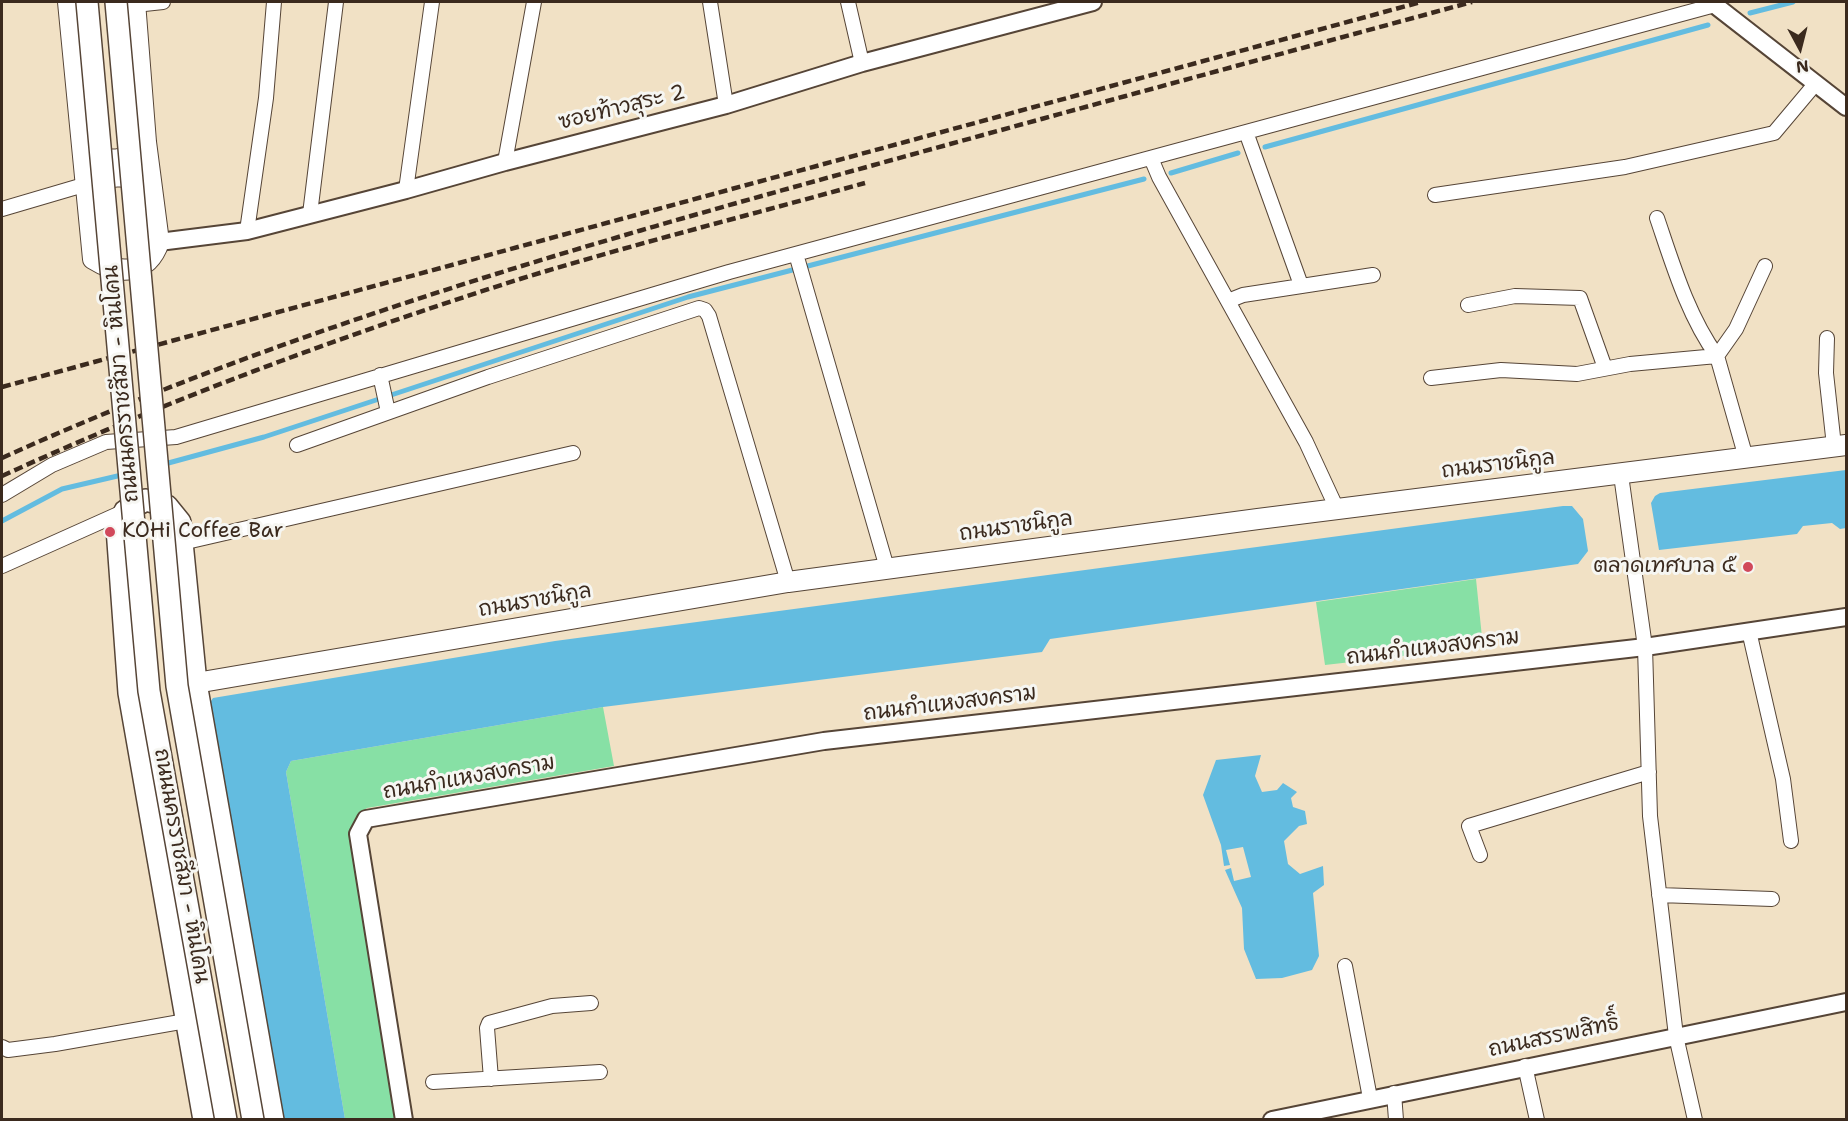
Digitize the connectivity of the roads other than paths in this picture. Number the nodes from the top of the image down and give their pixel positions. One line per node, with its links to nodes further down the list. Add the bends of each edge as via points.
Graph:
1 (68, 2): 19 (main road)
2 (87, 2): 77 (main road, ถนนนครราชสีมา - หินโคน, bridge, via 149,691)
3 (163, 2): 11 (street)
4 (274, 2): 29 (street, via 266,98)
5 (336, 2): 27 (street)
6 (432, 2): 24 (street)
7 (534, 2): 21 (street)
8 (710, 2): 15 (street)
9 (848, 2): 13 (street)
10 (1093, 2): 13 (street, ซอยท้าวสุระ 2)
11 (128, 3): 18 (main road); 78 (main road, bridge, via 177,686)
12 (1713, 3): 14 (street); 17 (street)
13 (862, 63): 15 (street, ซอยท้าวสุระ 2)
14 (1816, 83): 16 (street); 25 (street, via 1774,133 1624,167)
15 (726, 105): 21 (street, ซอยท้าวสุระ 2)
16 (1846, 107)
17 (1246, 132): 20 (street); 34 (street)
18 (146, 142): 19 (main road, via 134,154 116,161 96,156); 23 (main road)
19 (84, 147): 22 (main road)
20 (1151, 158): 31 (street); 35 (street)
21 (505, 162): 24 (street, ซอยท้าวสุระ 2)
22 (87, 184): 23 (main road, via 117,176 136,178); 26 (street); 30 (main road, via 93,259 107,268 126,270 147,263)
23 (153, 189): 30 (main road)
24 (406, 190): 27 (street, ซอยท้าวสุระ 2)
25 (1435, 195)
26 (2, 209)
27 (310, 214): 29 (street, ซอยท้าวสุระ 2)
28 (1657, 218): 38 (street, via 1702,336)
29 (247, 231): 30 (street, ซอยท้าวสุระ 2)
30 (159, 242)
31 (797, 256): 41 (street); 53 (street)
32 (1765, 266): 38 (street, via 1736,329)
33 (1373, 275): 34 (street)
34 (1301, 285): 35 (street)
35 (1228, 301): 49 (street, via 1306,442)
36 (1468, 305): 39 (street, via 1515,297 1580,298)
37 (1827, 338): 44 (street, via 1826,373)
38 (1717, 356): 39 (street); 46 (street)
39 (1605, 368): 40 (street, via 1577,374 1501,370)
40 (1431, 378)
41 (381, 381): 42 (street); 48 (street, via 176,436 106,442 52,465)
42 (387, 409): 43 (street); 54 (street, via 688,310 705,310)
43 (297, 445)
44 (1840, 446): 46 (main road, ถนนราชนิกูล)
45 (573, 453): 51 (street)
46 (1746, 458): 47 (main road, ถนนราชนิกูล)
47 (1621, 475): 49 (main road, ถนนราชนิกูล); 57 (street)
48 (2, 495)
49 (1336, 509): 53 (main road, ถนนราชนิกูล)
50 (125, 511): 51 (main road, via 146,500 167,506 180,522); 52 (street); 67 (main road, via 117,528 129,693)
51 (182, 543): 58 (main road)
52 (2, 566)
53 (887, 568): 54 (main road, ถนนราชนิกูล)
54 (788, 582): 58 (main road, ถนนราชนิกูล)
55 (1846, 617): 56 (street, ถนนกำแหงสงคราม)
56 (1749, 631): 57 (street, ถนนกำแหงสงคราม); 60 (street, via 1783,779)
57 (1645, 647): 59 (street); 80 (street, ถนนกำแหงสงคราม, via 824,741 366,819 358,834)
58 (196, 683): 79 (main road)
59 (1649, 772): 61 (street, via 1469,826); 62 (street)
60 (1791, 841)
61 (1480, 855)
62 (1659, 895): 63 (street); 68 (street)
63 (1772, 899)
64 (1345, 966): 75 (street)
65 (1846, 1002): 68 (street, ถนนสรรพสิทธิ์)
66 (591, 1003): 72 (street, via 552,1006 489,1023)
67 (186, 1022): 69 (street, via 55,1044 8,1050); 76 (main road)
68 (1676, 1036): 70 (street, ถนนสรรพสิทธิ์); 84 (street)
69 (2, 1047)
70 (1525, 1066): 74 (street, ถนนสรรพสิทธิ์); 83 (street)
71 (600, 1072): 72 (street)
72 (491, 1078): 73 (street)
73 (433, 1082)
74 (1394, 1093): 75 (street, ถนนสรรพสิทธิ์); 82 (street)
75 (1370, 1098): 81 (street, ถนนสรรพสิทธิ์)
76 (204, 1119)
77 (226, 1119)
78 (254, 1119)
79 (273, 1119)
80 (404, 1119)
81 (1272, 1119)
82 (1396, 1119)
83 (1537, 1119)
84 (1695, 1119)

